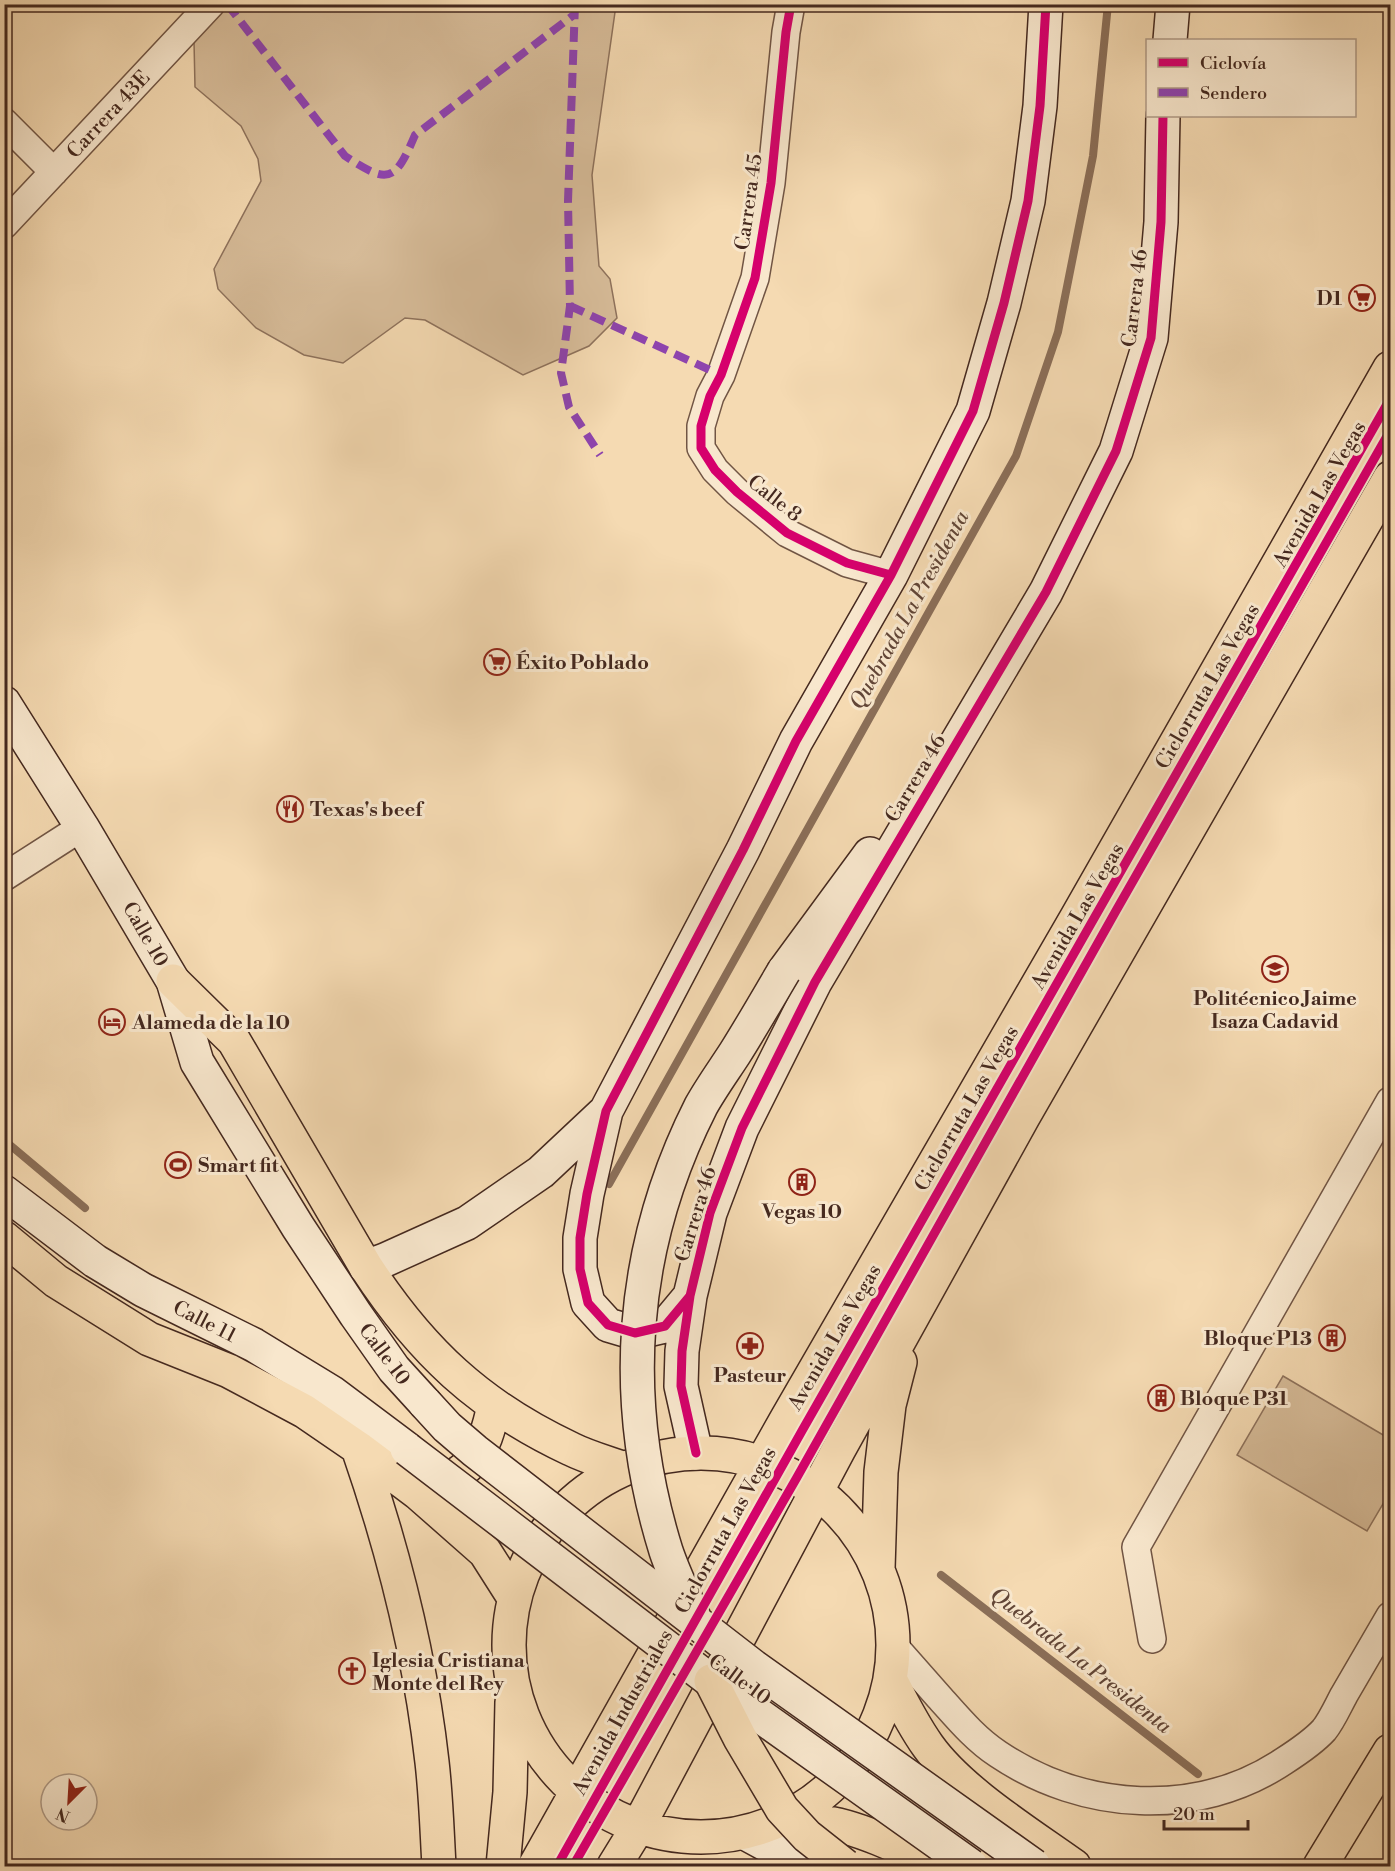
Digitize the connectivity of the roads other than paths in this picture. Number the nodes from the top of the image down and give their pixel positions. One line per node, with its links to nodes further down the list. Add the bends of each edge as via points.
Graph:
1 (211, 4): 8 (street, Carrera 43E)
2 (791, 4): 11 (street, Carrera 45, via 771,183 755,278)
3 (1046, 4): 13 (main road, via 1040,106 1028,201 1004,303 973,411)
4 (1173, 4): 5 (main road)
5 (1170, 39)
6 (1163, 117): 15 (main road, Carrera 46, via 1161,222 1151,338 1116,451 1046,592)
7 (4, 122): 8 (street)
8 (54, 172): 9 (street, Carrera 43E)
9 (4, 225)
10 (1390, 368): 30 (main road, Avenida Las Vegas)
11 (710, 396): 13 (street, Calle 8, via 701,426 701,448 715,470 737,492 787,533 847,562)
12 (1390, 478): 25 (main road, via 1023,1116)
13 (891, 575): 20 (main road, via 796,741)
14 (4, 703): 16 (main road, Calle 10)
15 (941, 769): 24 (main road, Carrera 46, via 816,982 742,1128 710,1213); 37 (main road, bridge, via 866,859 784,971 702,1105 670,1175 649,1249 638,1325 637,1402 647,1478 666,1553)
16 (82, 827): 17 (street); 18 (main road, Calle 10)
17 (4, 877)
18 (173, 981): 23 (main road, via 234,1041); 37 (main road, Calle 10, bridge, via 197,1062 298,1227 394,1369 447,1427 475,1451)
19 (1390, 1101): 38 (street, via 1136,1547)
20 (606, 1111): 23 (main road, via 541,1172 466,1222); 24 (main road, via 580,1238 580,1269 588,1303 608,1325 635,1333 665,1326)
21 (4, 1192): 28 (main road, Calle 11, via 95,1261 331,1392)
22 (4, 1238): 27 (main road, via 56,1281 149,1339 229,1371 304,1411)
23 (366, 1267): 26 (main road, via 389,1302 443,1365)
24 (690, 1296): 29 (main road, Carrera 46, via 681,1386)
25 (912, 1317): 32 (main road); 34 (main road, via 889,1405 881,1472)
26 (494, 1405): 31 (main road, via 573,1450); 33 (main road, via 488,1436 472,1462 447,1482)
27 (358, 1448): 33 (main road); 48 (main road, via 377,1503 411,1632 432,1762)
28 (407, 1449): 40 (main road, Calle 10, bridge)
29 (696, 1453): 30 (main road); 31 (main road, via 658,1457)
30 (762, 1463): 32 (main road); 44 (main road, Avenida Industriales)
31 (622, 1468): 35 (main road, via 573,1499 543,1534)
32 (816, 1491): 34 (main road, via 852,1526); 46 (main road)
33 (418, 1493): 35 (main road, via 485,1552)
34 (878, 1569): 39 (main road, via 890,1607)
35 (513, 1596): 42 (main road, via 507,1642)
36 (1390, 1616): 39 (street, via 1324,1730 1301,1750 1255,1778 1172,1801 1134,1802 1097,1797 1027,1772 995,1753 965,1726)
37 (697, 1624): 56 (main road, Calle 10, bridge)
38 (1152, 1639)
39 (894, 1646): 41 (main road)
40 (711, 1681): 53 (main road, bridge, via 782,1809 807,1836); 55 (main road, Calle 10, bridge)
41 (891, 1681): 45 (main road, via 877,1724 854,1764 822,1796); 57 (main road, via 912,1723 951,1773)
42 (512, 1688): 44 (main road, via 536,1746); 49 (main road, via 510,1792)
43 (1390, 1751): 58 (main road)
44 (576, 1792): 46 (main road, via 604,1812); 50 (main road, Avenida Industriales)
45 (783, 1820): 47 (main road); 54 (main road, via 822,1822 874,1836)
46 (638, 1827): 47 (main road, via 691,1838); 51 (main road)
47 (745, 1833): 52 (main road)
48 (439, 1866)
49 (503, 1866)
50 (535, 1866)
51 (614, 1866)
52 (806, 1866)
53 (845, 1866)
54 (932, 1866)
55 (971, 1866)
56 (1034, 1866)
57 (1074, 1866)
58 (1320, 1866)

